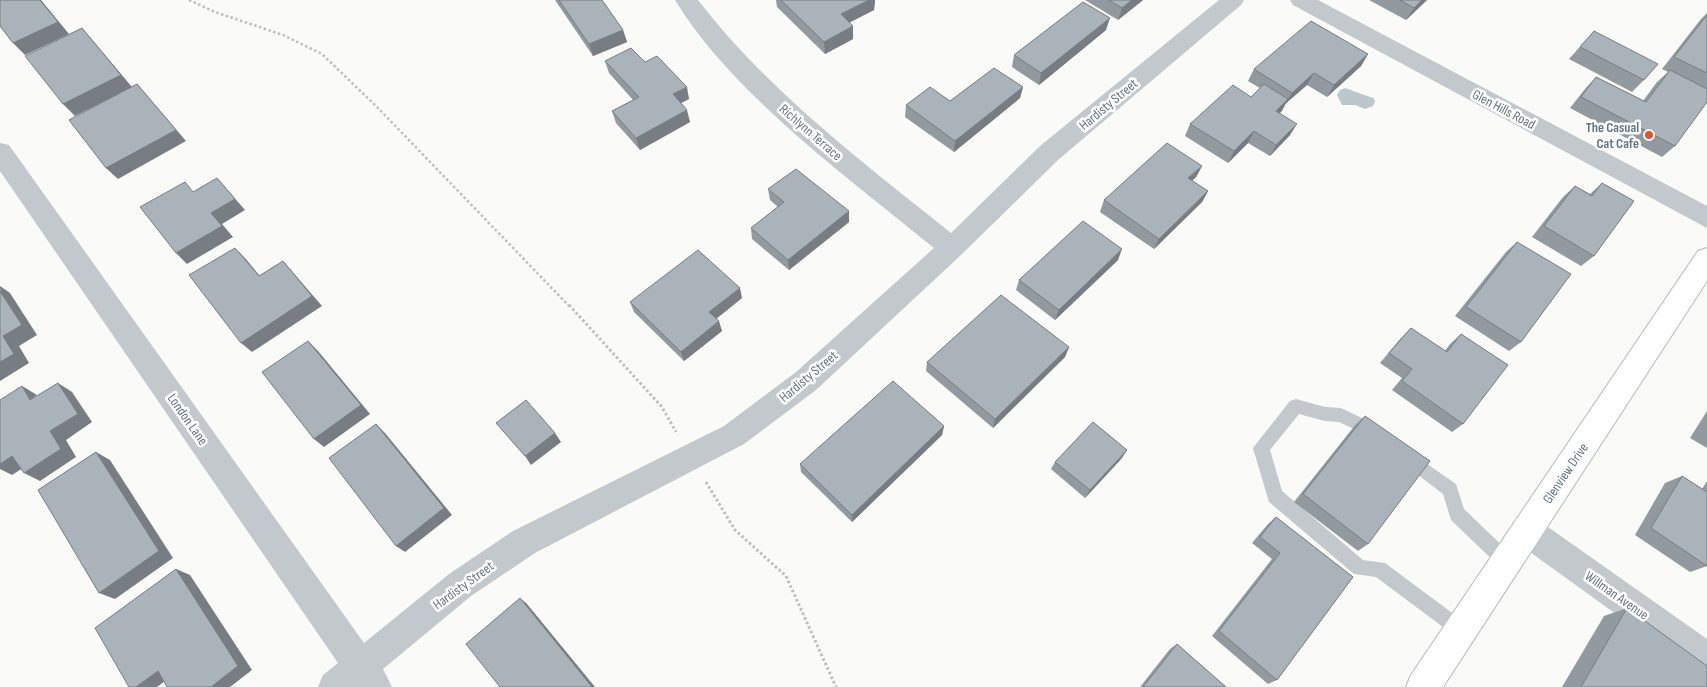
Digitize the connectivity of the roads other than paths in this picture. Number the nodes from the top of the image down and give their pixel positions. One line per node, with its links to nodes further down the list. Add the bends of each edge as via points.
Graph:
1 (686, 0): 6 (street, Richlynn Terrace, via 759,85 824,145)
2 (1233, 0): 6 (street, Hardisty Street, via 1049,153)
3 (1301, 0): 5 (street, Glen Hills Road)
4 (0, 152): 12 (street, London Lane)
5 (1707, 218)
6 (952, 248): 12 (street, Hardisty Street, via 806,381 734,435 524,542 460,585)
7 (1707, 259): 8 (main road, Glenview Drive)
8 (1527, 531): 9 (main road, Glenview Drive); 11 (street, Willman Avenue)
9 (1507, 562): 10 (main road, Glenview Drive); 10 (lane, via 1456,514 1450,490 1375,432 1341,415 1296,406 1261,448 1275,496 1360,568 1379,569)
10 (1461, 630): 14 (main road, Glenview Drive)
11 (1707, 659)
12 (368, 677): 13 (street, Hardisty Street)
13 (336, 687)
14 (1423, 687)

